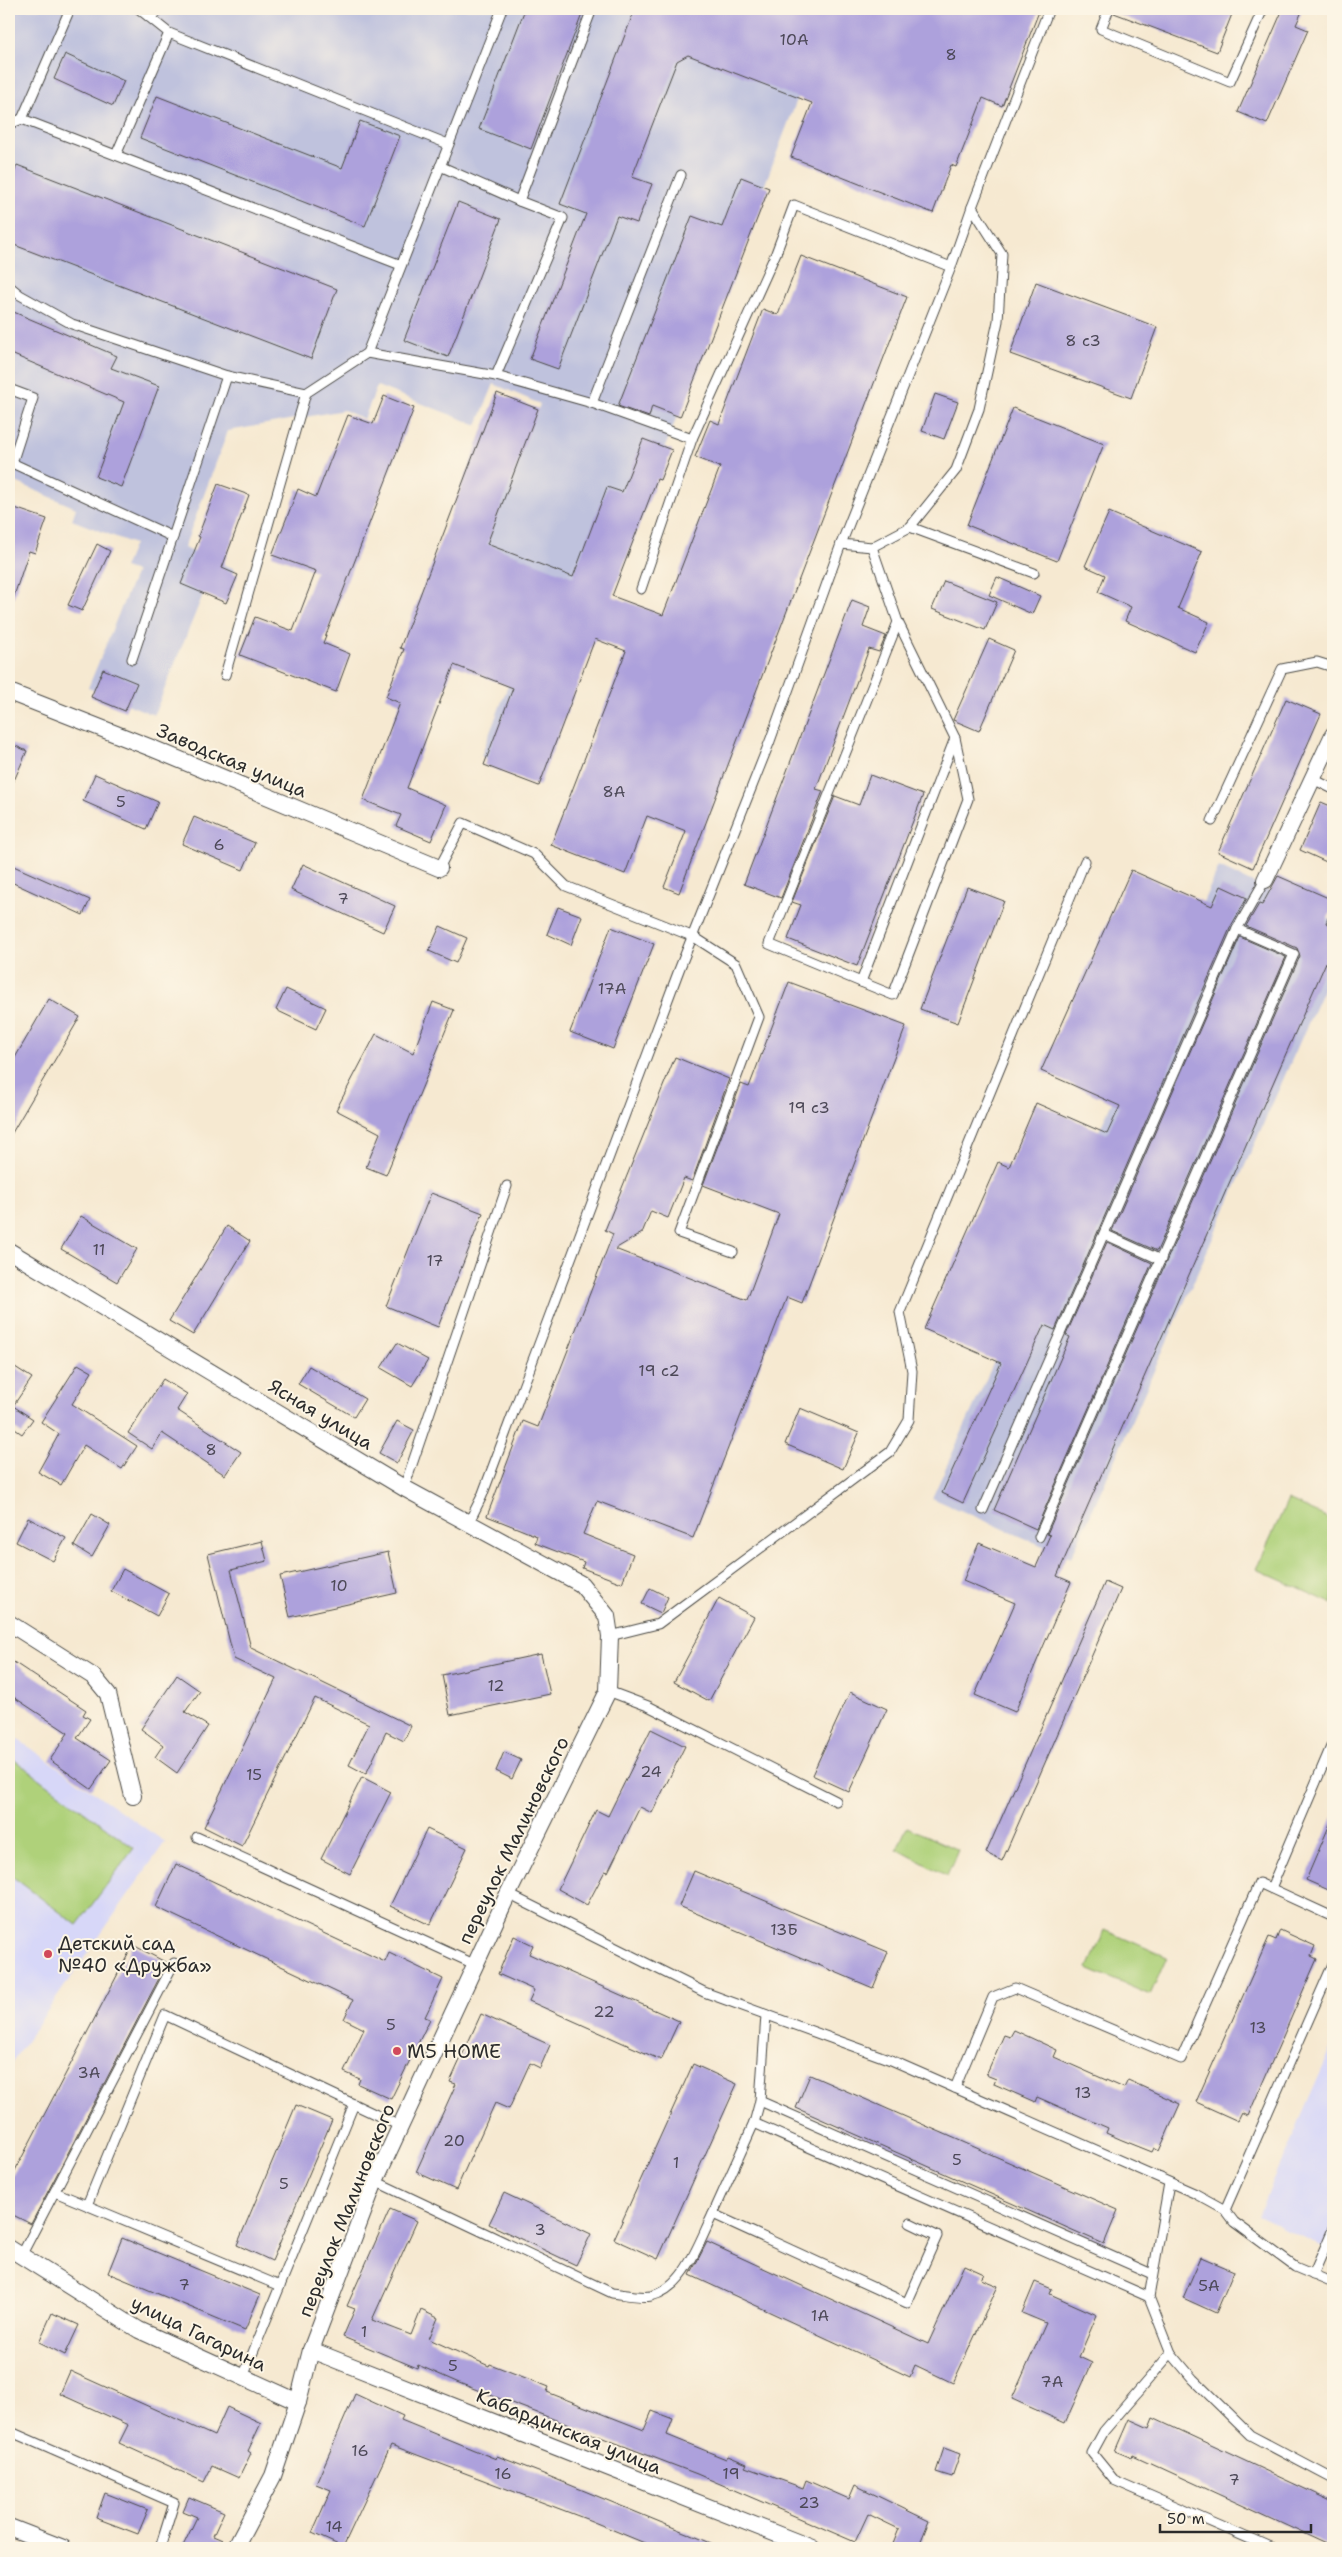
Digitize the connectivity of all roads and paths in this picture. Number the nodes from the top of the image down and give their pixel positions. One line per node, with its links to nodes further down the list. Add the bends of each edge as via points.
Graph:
1 (70, 9): 11 (lane)
2 (139, 9): 9 (lane)
3 (161, 9): 9 (lane)
4 (502, 9): 13 (lane)
5 (592, 9): 17 (lane)
6 (1048, 9): 18 (lane)
7 (1110, 9): 8 (lane, via 1101,29 1230,82)
8 (1263, 9)
9 (148, 16): 10 (lane)
10 (169, 34): 13 (lane); 14 (lane)
11 (22, 119): 12 (lane); 14 (lane)
12 (9, 124)
13 (448, 144): 15 (lane)
14 (116, 155): 19 (lane)
15 (440, 166): 17 (lane); 19 (lane)
16 (681, 174): 27 (lane)
17 (519, 201): 24 (lane, via 563,218)
18 (972, 207): 20 (lane); 29 (lane, via 1002,254 998,321 979,409 956,470)
19 (401, 265): 22 (lane)
20 (952, 267): 28 (lane, via 794,205 776,253); 31 (lane)
21 (9, 286): 23 (lane, via 72,324)
22 (366, 353): 24 (lane); 26 (lane)
23 (227, 376): 26 (lane); 30 (lane)
24 (496, 376): 27 (lane)
25 (9, 389): 30 (lane, via 33,398 12,463)
26 (306, 393): 38 (lane)
27 (592, 403): 28 (lane)
28 (692, 439): 34 (lane)
29 (910, 528): 32 (lane); 33 (lane)
30 (173, 537): 36 (lane)
31 (841, 544): 32 (lane); 49 (lane, via 770,741)
32 (872, 547): 35 (lane)
33 (1034, 573)
34 (641, 589)
35 (898, 622): 41 (lane); 50 (lane, via 769,944)
36 (132, 659)
37 (1333, 667): 44 (lane, via 1316,662 1282,669)
38 (225, 675)
39 (9, 692): 46 (street, Заводская улица)
40 (1333, 735): 42 (street)
41 (955, 738): 50 (lane); 50 (lane, via 968,799 893,995)
42 (1313, 779): 43 (lane); 47 (street)
43 (1333, 789)
44 (1212, 821)
45 (1085, 861): 62 (lane, via 900,1312 912,1371 909,1420 890,1452 658,1624)
46 (439, 868): 49 (lane, via 463,823 534,854 566,886)
47 (1265, 880): 48 (lane)
48 (1237, 929): 52 (lane); 55 (lane, via 1294,954)
49 (694, 937): 54 (lane, via 736,964 758,1017 679,1233); 58 (lane, via 482,1496)
50 (861, 982)
51 (507, 1186): 56 (lane)
52 (1104, 1234): 55 (lane); 57 (lane)
53 (9, 1252): 56 (street, Ясная улица)
54 (733, 1252)
55 (1161, 1260): 59 (lane)
56 (404, 1488): 58 (street, Ясная улица)
57 (983, 1510)
58 (469, 1522): 60 (street, Ясная улица, via 581,1584)
59 (1039, 1538)
60 (607, 1616): 62 (street, переулок Малиновского)
61 (9, 1623): 65 (street, via 94,1677 108,1694)
62 (610, 1636): 63 (street, переулок Малиновского)
63 (608, 1690): 66 (lane, via 648,1706); 69 (street, переулок Малиновского)
64 (1333, 1742): 68 (lane)
65 (133, 1796)
66 (836, 1801)
67 (198, 1837): 73 (lane)
68 (1271, 1888): 70 (lane); 75 (lane, via 1259,1883 1181,2059 1015,1988 993,1997)
69 (508, 1894): 73 (street, переулок Малиновского); 74 (lane, via 704,1992)
70 (1333, 1917)
71 (174, 1962): 82 (lane)
72 (1333, 1964): 84 (lane)
73 (476, 1965): 79 (street, переулок Малиновского)
74 (766, 2015): 75 (lane, via 891,2060); 76 (lane)
75 (955, 2088): 81 (lane)
76 (760, 2101): 78 (lane); 89 (lane)
77 (354, 2104): 79 (lane); 83 (lane, via 165,2015); 92 (lane)
78 (754, 2123): 85 (lane); 93 (lane)
79 (400, 2126): 80 (street, переулок Малиновского)
80 (375, 2181): 85 (lane, via 612,2293 650,2296 669,2288 684,2271); 94 (street, переулок Малиновского)
81 (1169, 2183): 84 (lane); 89 (lane)
82 (55, 2192): 83 (lane); 88 (lane)
83 (87, 2205): 92 (lane)
84 (1224, 2210): 90 (lane, via 1234,2222 1295,2267)
85 (714, 2214): 86 (lane, via 907,2303 937,2236)
86 (910, 2223)
87 (1333, 2229): 90 (lane)
88 (15, 2252): 96 (street, улица Гагарина, via 139,2330)
89 (1152, 2274): 93 (lane)
90 (1313, 2275): 91 (lane)
91 (1333, 2283)
92 (280, 2286): 96 (lane)
93 (1149, 2297): 95 (lane)
94 (311, 2350): 97 (street, переулок Малиновского); 104 (street, Кабардинская улица)
95 (1172, 2353): 99 (lane, via 1193,2379 1250,2435); 105 (lane, via 1104,2431 1092,2453 1114,2480)
96 (243, 2377): 97 (street, улица Гагарина)
97 (298, 2402): 103 (street, переулок Малиновского, via 273,2476)
98 (9, 2431): 102 (lane, via 174,2503)
99 (1333, 2479)
100 (9, 2527): 101 (street)
101 (62, 2548)
102 (160, 2548)
103 (235, 2548)
104 (812, 2548)
105 (1271, 2548)

